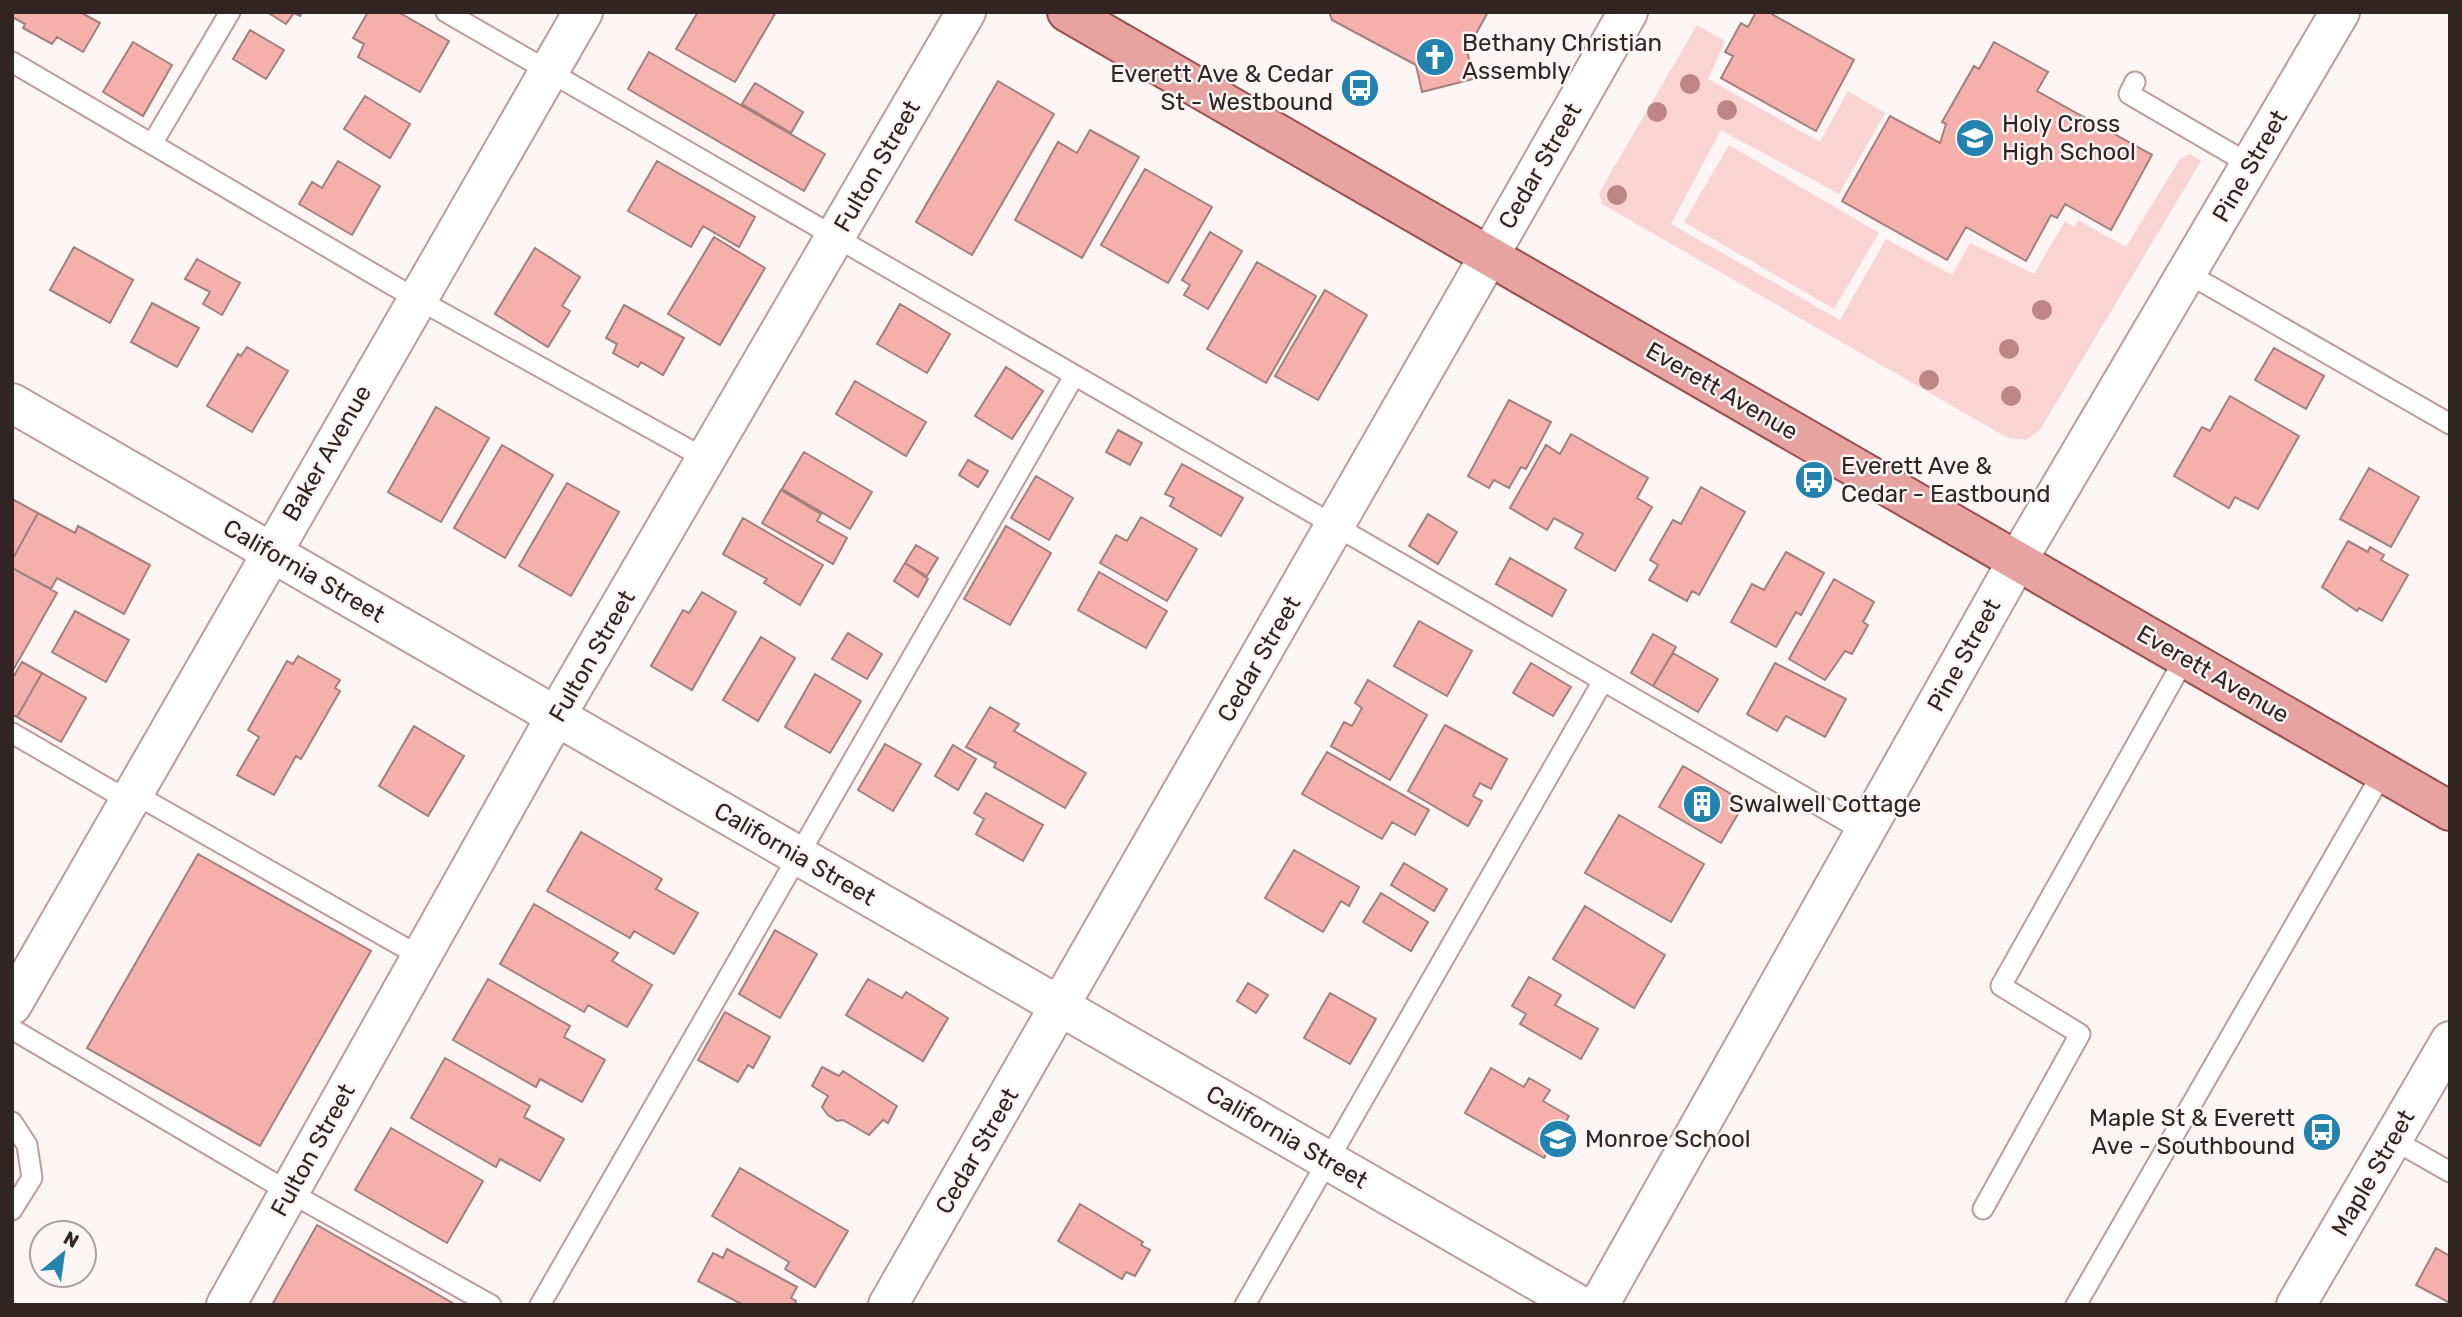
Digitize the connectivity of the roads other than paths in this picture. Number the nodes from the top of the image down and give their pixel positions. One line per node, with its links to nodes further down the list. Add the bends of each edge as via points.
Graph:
1 (230, 12): 11 (lane)
2 (446, 12): 9 (lane)
3 (583, 12): 9 (street, Baker Avenue)
4 (966, 12): 13 (street, Fulton Street)
5 (1067, 12): 14 (main road, Everett Avenue)
6 (1629, 12): 14 (street, Cedar Street)
7 (2340, 12): 12 (street, Pine Street)
8 (12, 62): 11 (lane)
9 (548, 71): 13 (lane); 16 (street, Baker Avenue)
10 (2135, 82): 12 (lane, via 2129,93)
11 (152, 144): 16 (lane)
12 (2250, 164): 15 (street, Pine Street)
13 (835, 238): 17 (lane); 20 (street, Fulton Street)
14 (1489, 256): 21 (street, Cedar Street); 23 (main road, Everett Avenue)
15 (2187, 273): 19 (lane); 23 (street, Pine Street)
16 (416, 298): 20 (lane); 22 (street, Baker Avenue)
17 (1074, 376): 21 (lane); 32 (lane)
18 (12, 403): 22 (street, California Street)
19 (2450, 424)
20 (706, 459): 26 (street, Fulton Street)
21 (1335, 525): 25 (lane); 35 (street, Cedar Street)
22 (271, 551): 26 (street, California Street); 29 (street, Baker Avenue)
23 (2017, 561): 24 (main road, Everett Avenue); 31 (street, Pine Street)
24 (2185, 658): 28 (main road, Everett Avenue); 43 (lane, via 2001,986 2080,1034)
25 (1603, 681): 31 (lane); 40 (lane)
26 (556, 716): 32 (street, California Street); 33 (street, Fulton Street)
27 (12, 733): 29 (lane)
28 (2383, 772): 30 (main road, Everett Avenue); 52 (lane)
29 (131, 797): 33 (lane); 34 (street, Baker Avenue)
30 (2450, 811)
31 (1864, 832): 51 (street, Pine Street)
32 (799, 856): 35 (street, California Street); 47 (lane)
33 (421, 957): 42 (street, Fulton Street)
34 (12, 1005)
35 (1061, 1007): 40 (street, California Street); 48 (street, Cedar Street)
36 (12, 1029): 42 (lane)
37 (2450, 1041): 39 (street, Maple Street)
38 (12, 1122): 44 (lane, via 27,1145 32,1178)
39 (2392, 1139): 41 (lane); 53 (street, Maple Street)
40 (1329, 1161): 49 (lane); 50 (street, California Street)
41 (2450, 1172)
42 (289, 1192): 45 (street, Fulton Street); 46 (lane)
43 (1983, 1209)
44 (12, 1210)
45 (226, 1305)
46 (491, 1305)
47 (540, 1305)
48 (888, 1305)
49 (1245, 1305)
50 (1579, 1305)
51 (1599, 1305)
52 (2076, 1305)
53 (2295, 1305)

